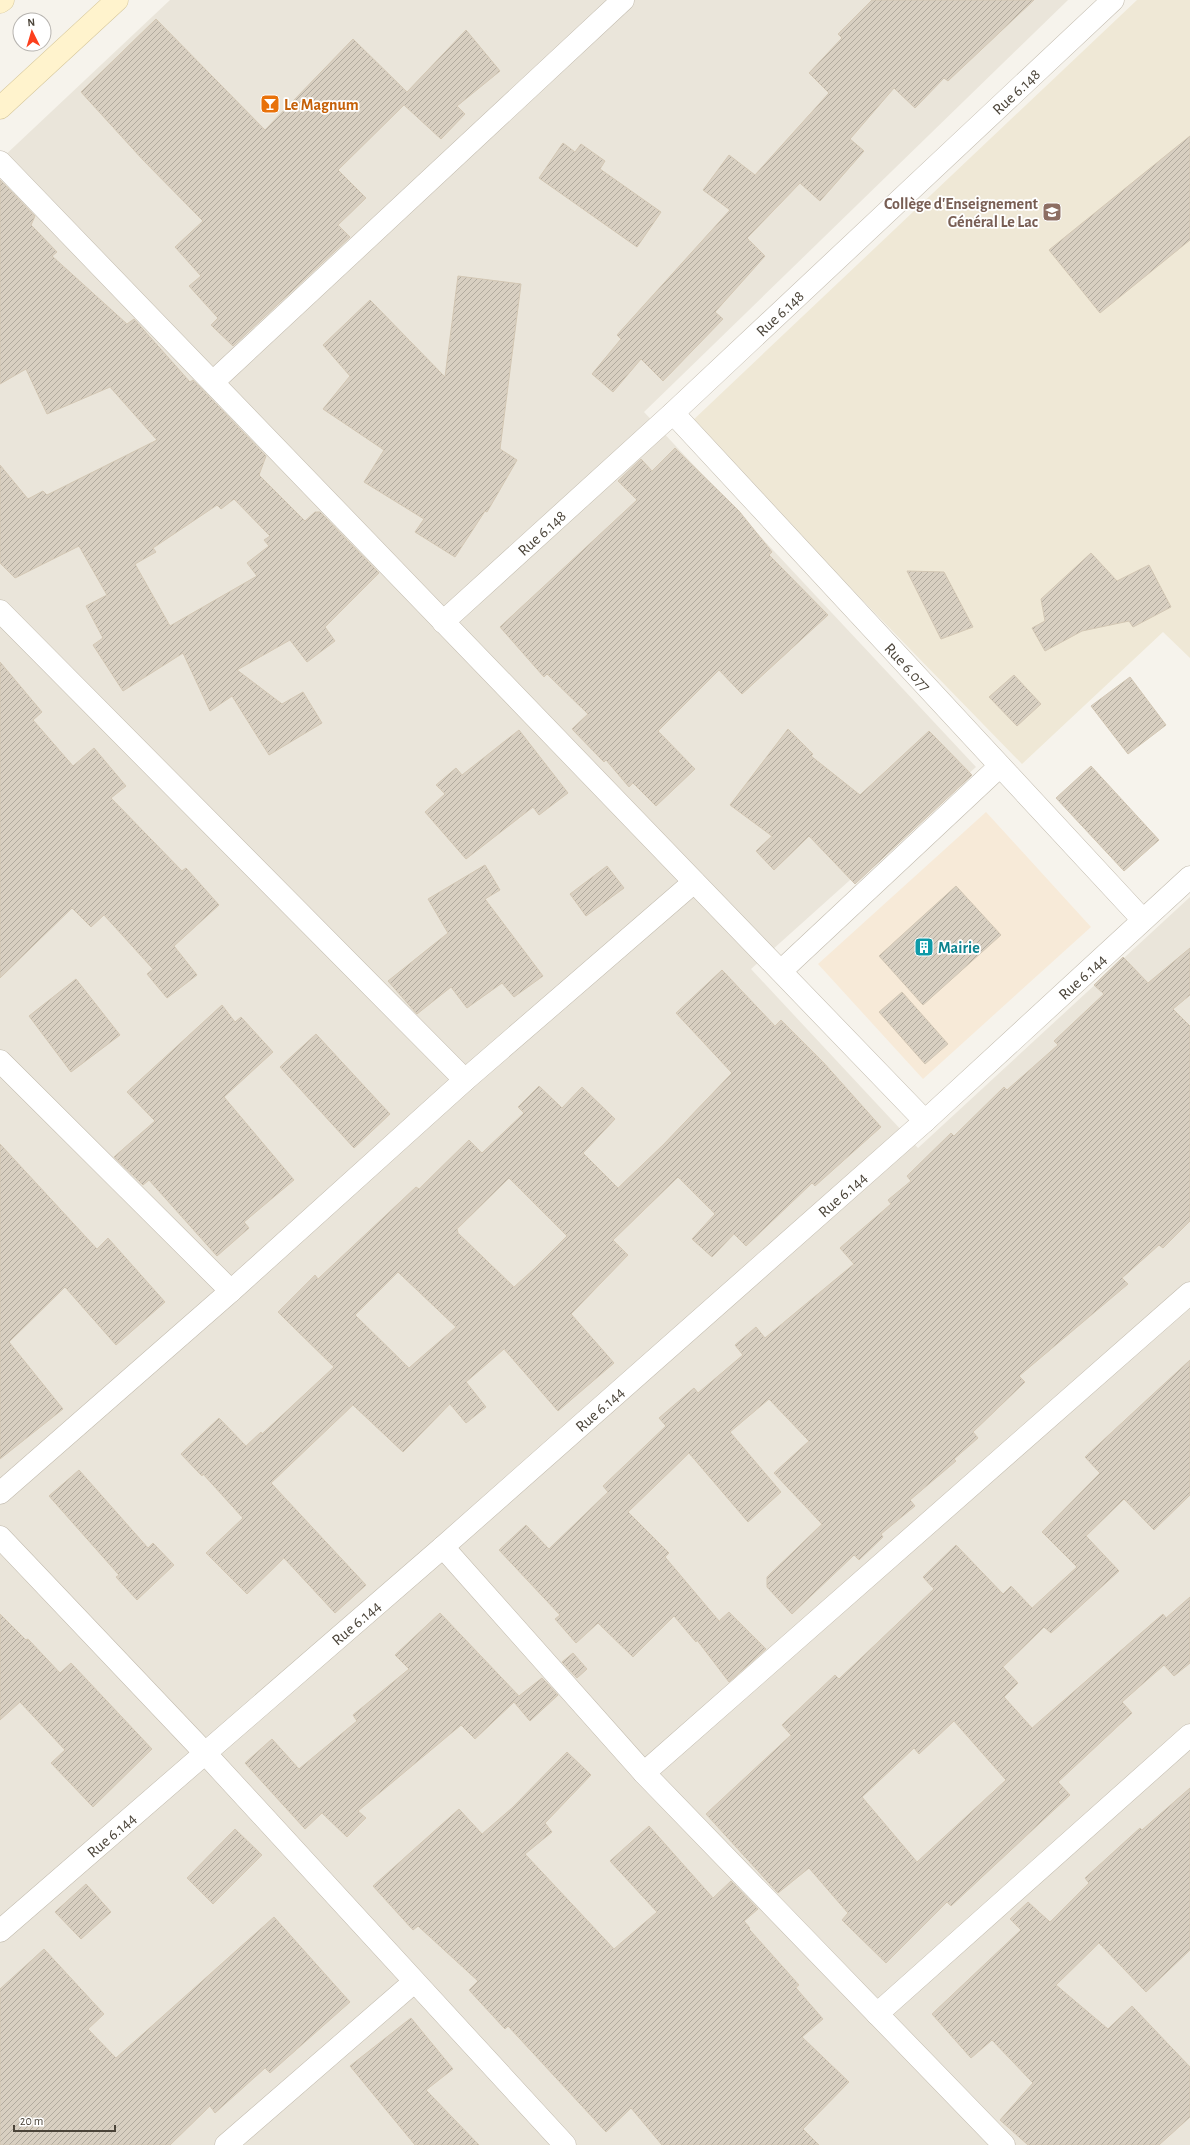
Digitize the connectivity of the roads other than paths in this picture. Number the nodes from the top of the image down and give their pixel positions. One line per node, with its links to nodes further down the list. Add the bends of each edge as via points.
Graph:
1 (3, 0): 5 (main road)
2 (117, 0): 6 (main road)
3 (623, 0): 8 (street)
4 (1113, 0): 9 (street, Rue 6.148)
5 (0, 2)
6 (0, 108)
7 (0, 162): 8 (street)
8 (213, 382): 11 (street)
9 (672, 413): 11 (street, Rue 6.148); 12 (street, Rue 6.077)
10 (0, 611): 18 (street)
11 (444, 622): 14 (street)
12 (1000, 766): 15 (street, Rue 6.077); 16 (street)
13 (1190, 877): 15 (street, Rue 6.144)
14 (694, 882): 16 (street); 18 (street)
15 (1143, 920): 19 (street, Rue 6.144)
16 (780, 971): 19 (street)
17 (0, 1061): 20 (street)
18 (464, 1080): 20 (street)
19 (925, 1121): 24 (street, Rue 6.144)
20 (231, 1290): 22 (street)
21 (1190, 1293): 27 (street)
22 (0, 1493)
23 (0, 1537): 26 (street)
24 (443, 1547): 26 (street, Rue 6.144); 27 (street)
25 (1190, 1735): 30 (street)
26 (205, 1753): 28 (street, Rue 6.144); 29 (street)
27 (644, 1773): 30 (street)
28 (0, 1931)
29 (414, 1982): 31 (street); 32 (street)
30 (877, 2014): 33 (street)
31 (226, 2145)
32 (565, 2145)
33 (1004, 2145)

